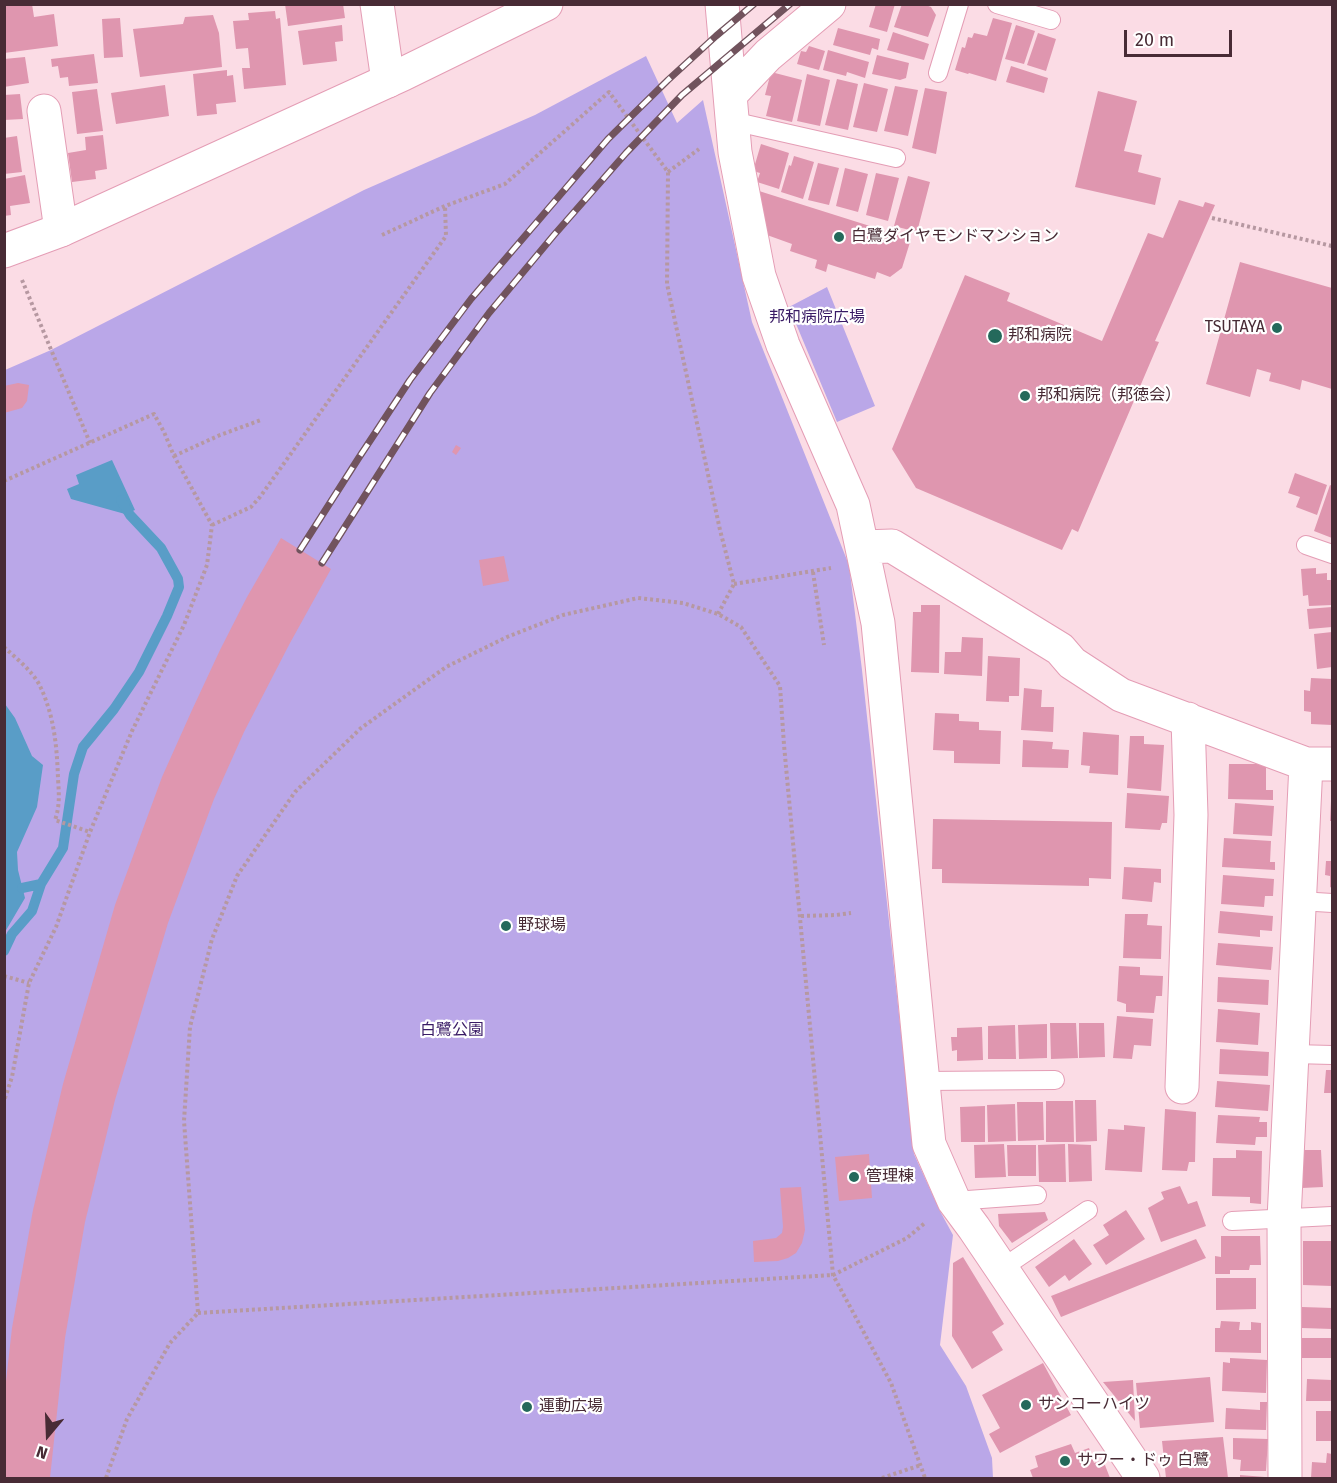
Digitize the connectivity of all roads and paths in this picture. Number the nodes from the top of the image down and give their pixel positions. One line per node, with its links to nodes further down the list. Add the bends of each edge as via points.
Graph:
1 (377, 4): 9 (street)
2 (546, 4): 9 (street)
3 (722, 4): 10 (street)
4 (829, 4): 10 (street, via 768,55)
5 (959, 4): 8 (lane)
6 (997, 4): 7 (lane)
7 (1051, 20)
8 (938, 73)
9 (388, 81): 15 (street)
10 (731, 108): 12 (lane); 25 (street, via 735,152 759,276 783,345 853,505)
11 (44, 111): 15 (street)
12 (896, 158)
13 (445, 206): 16 (path); 23 (path, via 446,236 260,498 251,507); 28 (path, via 505,183 609,92 668,172 668,284)
14 (1212, 218): 17 (path)
15 (61, 230): 18 (street)
16 (382, 235)
17 (1332, 246)
18 (6, 251): 20 (path)
19 (261, 420): 21 (path)
20 (90, 443): 21 (path, via 154,414); 22 (path)
21 (174, 456): 23 (path)
22 (4, 481)
23 (212, 525): 34 (path, via 207,565 184,625 132,731)
24 (1306, 545): 26 (lane)
25 (863, 547): 27 (path, via 849,565); 32 (street, via 892,546 1060,649 1072,663 1121,695); 44 (street, via 878,622)
26 (1332, 554)
27 (813, 572): 28 (path); 30 (path)
28 (734, 584): 29 (path)
29 (718, 614): 38 (path, via 741,627 780,686); 55 (path, via 683,603 638,598 563,615 507,637 447,667 410,692 361,728 295,792 237,876 212,939 190,1027 184,1121)
30 (824, 645)
31 (4, 647): 34 (path, via 38,683 52,717 57,748 56,820)
32 (1188, 719): 33 (street); 45 (street, via 1191,815)
33 (1319, 764): 35 (street)
34 (90, 832): 40 (path, via 56,927)
35 (1300, 901): 36 (lane); 41 (street)
36 (1332, 903)
37 (851, 913): 38 (path)
38 (801, 916): 54 (path)
39 (7, 977): 40 (path)
40 (29, 983): 46 (path)
41 (1293, 1053): 42 (lane); 51 (street)
42 (1332, 1055)
43 (1055, 1080): 44 (lane)
44 (923, 1082): 48 (street, via 929,1144)
45 (1182, 1087)
46 (4, 1101)
47 (1037, 1195): 48 (lane)
48 (954, 1202): 53 (street); 54 (path, via 907,1238)
49 (1088, 1210): 53 (lane)
50 (1332, 1216): 51 (lane)
51 (1284, 1219): 52 (lane); 61 (street)
52 (1232, 1221)
53 (1001, 1269): 60 (street)
54 (833, 1275): 55 (path); 56 (path, via 891,1383)
55 (198, 1313): 57 (path, via 170,1343 127,1419)
56 (921, 1464): 58 (path); 59 (path)
57 (106, 1479)
58 (882, 1479)
59 (925, 1479)
60 (1143, 1479)
61 (1285, 1479)

